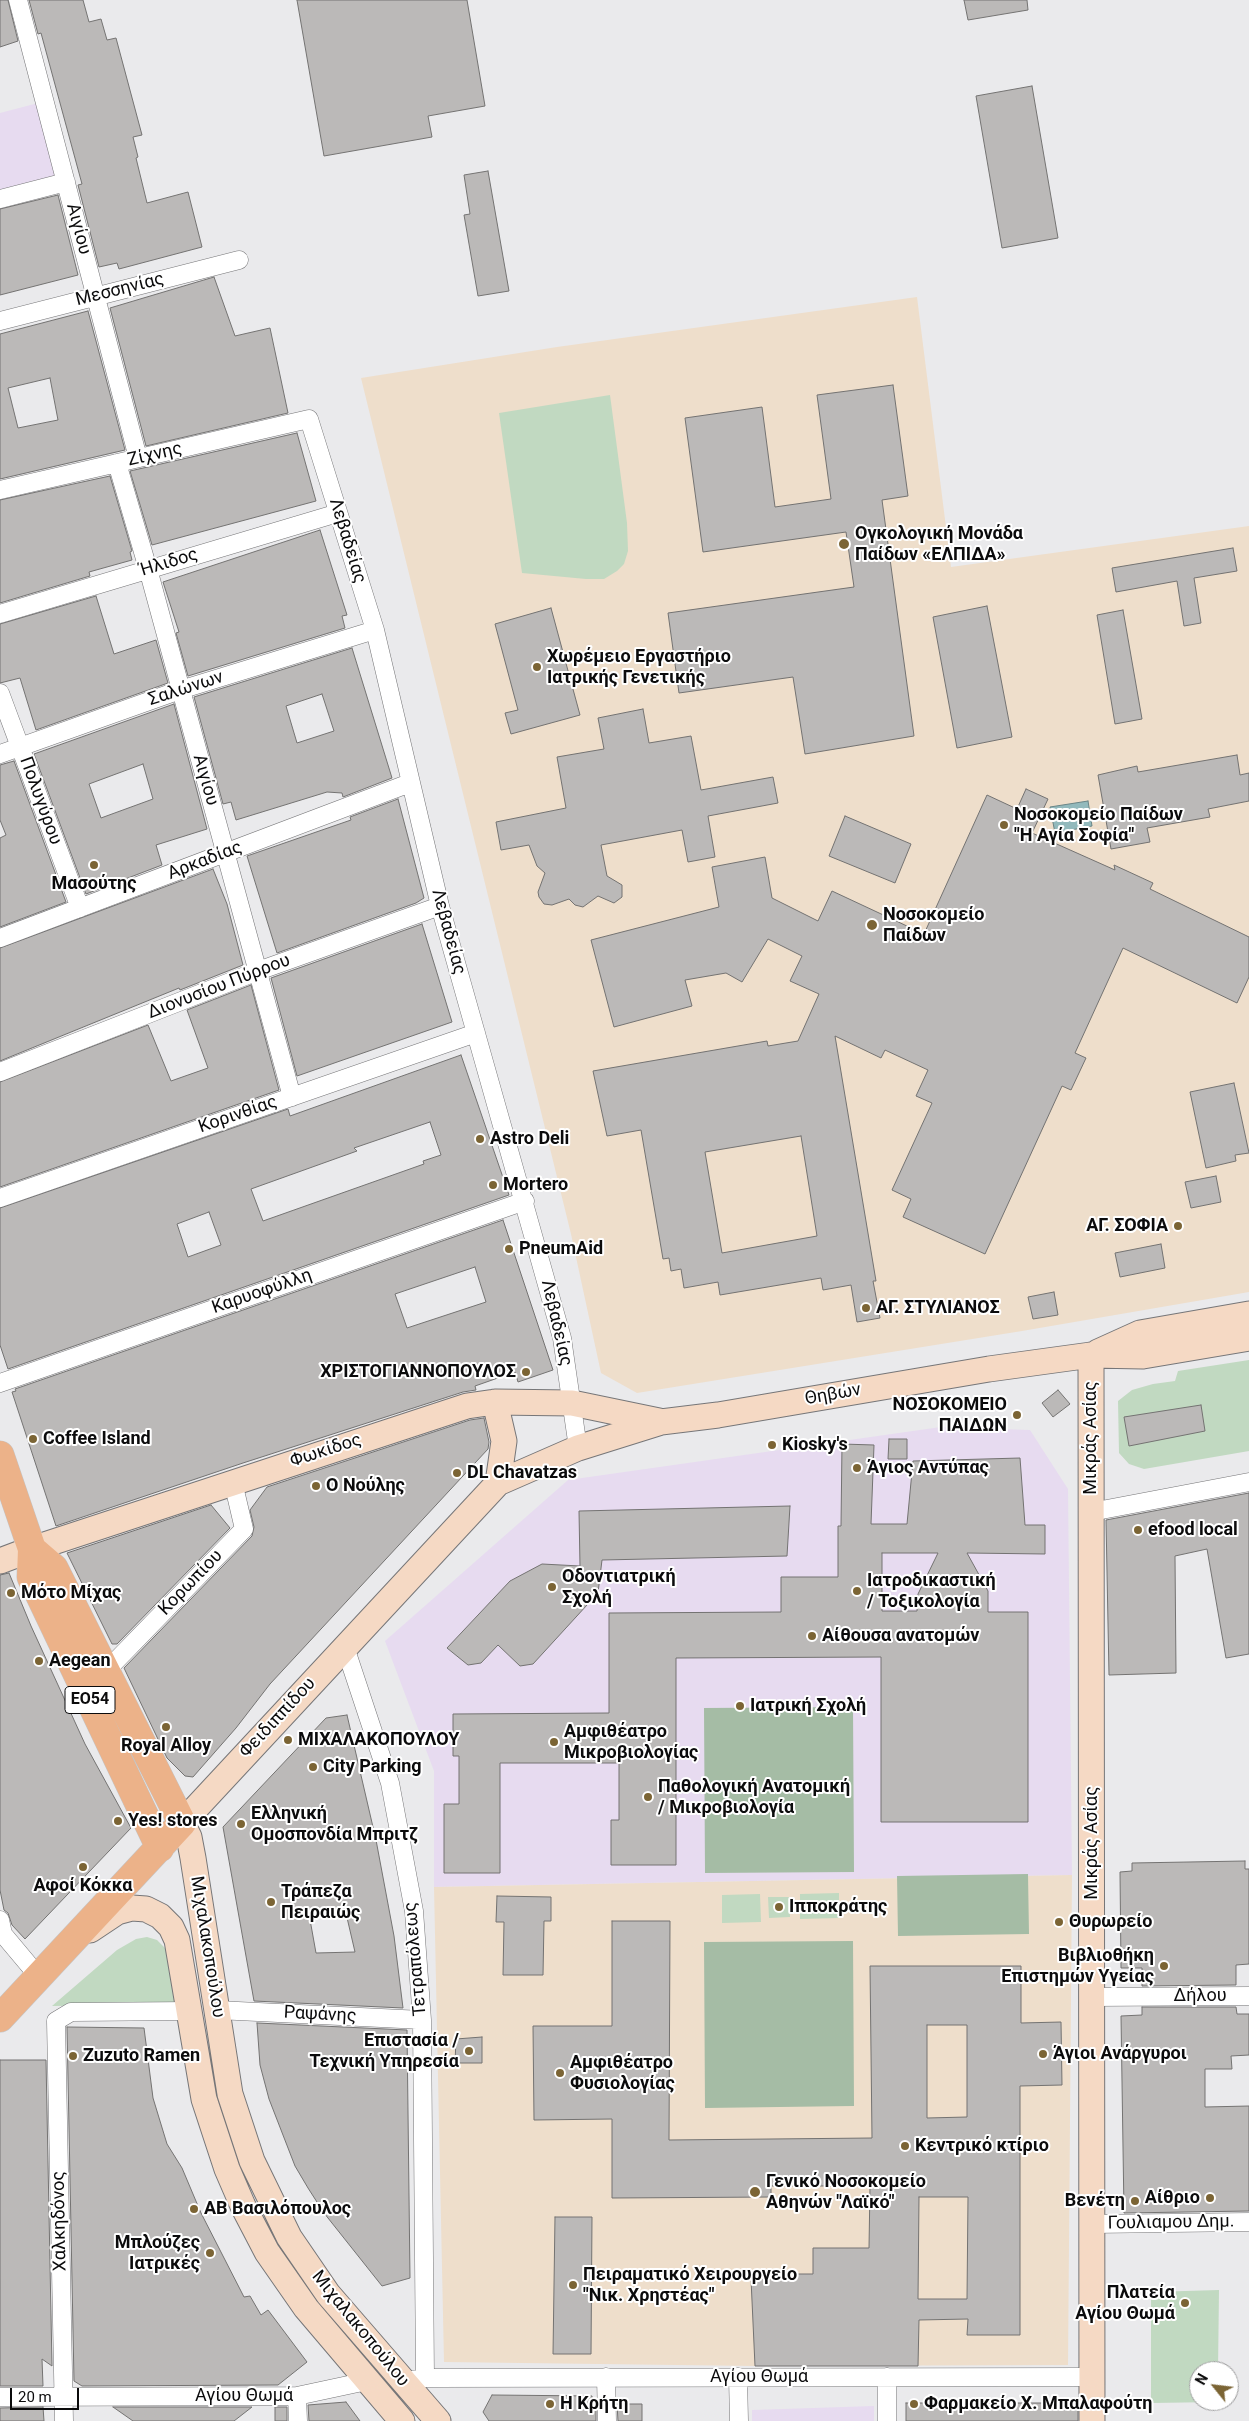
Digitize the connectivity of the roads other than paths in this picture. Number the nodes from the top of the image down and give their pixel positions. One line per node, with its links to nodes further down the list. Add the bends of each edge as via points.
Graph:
1 (18, 0): 2 (street, Αιγίου)
2 (66, 182): 3 (street); 5 (street, Αιγίου)
3 (0, 199)
4 (239, 260): 5 (street, Μεσσηνίας)
5 (96, 296): 6 (street, Μεσσηνίας); 8 (street, Αιγίου)
6 (0, 321)
7 (309, 419): 8 (street, Ζίχνης); 11 (street, Λεβαδείας)
8 (138, 458): 9 (street, Ζίχνης)
9 (117, 463): 10 (street, Ζίχνης); 12 (street, Αιγίου)
10 (0, 490)
11 (338, 513): 12 (street, Ήλιδος); 14 (street, Λεβαδείας)
12 (148, 570): 13 (street, Ήλιδος); 15 (street, Αιγίου)
13 (0, 614)
14 (374, 630): 15 (street, Σαλώνων); 19 (street, Λεβαδείας)
15 (180, 690): 17 (street, Σαλώνων); 20 (street, Αιγίου)
16 (0, 693): 17 (street, Πολυγύρου)
17 (19, 746): 18 (street, Σαλώνων); 22 (street, Πολυγύρου)
18 (0, 754)
19 (410, 783): 20 (street, Αρκαδίας); 21 (street, Λεβαδείας)
20 (226, 853): 22 (street, Αρκαδίας); 24 (street, Αιγίου)
21 (440, 906): 24 (street, Διονυσίου Πύρρου); 25 (street, Λεβαδείας)
22 (80, 908): 23 (street, Αρκαδίας)
23 (0, 938)
24 (258, 971): 26 (street, Διονυσίου Πύρρου); 27 (street, Αιγίου)
25 (476, 1033): 27 (street, Κορινθίας); 29 (street, Λεβαδείας)
26 (0, 1072)
27 (292, 1097): 28 (street, Κορινθίας)
28 (0, 1198)
29 (525, 1201): 33 (street, Καρυοφύλλη); 35 (street, Λεβαδείας, via 562,1338)
30 (1249, 1314): 32 (street, Θηβών, via 1140,1333)
31 (1249, 1338): 32 (street, Θηβών, via 1143,1356)
32 (1091, 1355): 36 (street, Θηβών); 42 (street, Μικράς Ασίας)
33 (0, 1383)
34 (495, 1402): 35 (street, Φωκίδος); 39 (street, Φωκίδος, via 439,1414); 41 (street, via 504,1441)
35 (572, 1403): 36 (street, Φωκίδος); 37 (street, Λεβαδείας)
36 (661, 1422): 37 (street, Θηβών)
37 (578, 1448): 41 (street, Φειδιππίδου)
38 (0, 1455): 43 (main road, ΕΟ54)
39 (233, 1482): 43 (street, Φωκίδος); 46 (street, Κορωπίου, via 244,1529)
40 (1249, 1482): 42 (street)
41 (498, 1483): 45 (street, Φειδιππίδου)
42 (1091, 1512): 53 (street, Μικράς Ασίας)
43 (32, 1549): 44 (street, Φωκίδος); 46 (main road, Μιχαλακοπούλου / ΕΟ54, via 54,1568); 48 (main road, ΕΟ54, via 31,1577)
44 (0, 1561)
45 (345, 1647): 47 (street, Φειδιππίδου); 57 (street, Τετραπόλεως, via 390,1783 414,1911)
46 (106, 1671): 47 (main road, Μιχαλακοπούλου / ΕΟ54)
47 (182, 1823): 48 (main road, Φειδιππίδου); 54 (street, Μιχαλακοπούλου, via 193,1858)
48 (160, 1848): 50 (main road, Φειδιππίδου)
49 (0, 1920): 51 (street, via 3,1934)
50 (68, 1947): 51 (main road, Φειδιππίδου); 55 (street, Μιχαλακοπούλου, via 117,1912 146,1909 160,1916 171,1927 177,1940)
51 (39, 1977): 56 (main road, Φειδιππίδου)
52 (1249, 1996): 53 (street, Δήλου)
53 (1092, 1997): 59 (street, Μικράς Ασίας)
54 (217, 2010): 57 (street, Ραψάνης); 64 (street, Μιχαλακοπούλου, via 230,2094 252,2161 289,2237 328,2294)
55 (191, 2011): 65 (street, Μιχαλακοπούλου, via 204,2099 244,2206 267,2252 306,2308); 66 (street, Χαλκηδόνος, via 71,2012 56,2021)
56 (0, 2018)
57 (422, 2020): 64 (street, Τετραπόλεως)
58 (1249, 2222): 59 (street, Γουλιαμου Δημ.)
59 (1092, 2224): 63 (street, Μικράς Ασίας)
60 (606, 2377): 61 (street, Αγίου Θωμά); 64 (street, Αγίου Θωμά); 73 (street)
61 (738, 2377): 62 (street, Αγίου Θωμά); 74 (street)
62 (887, 2377): 63 (street, Αγίου Θωμά); 75 (street)
63 (1092, 2377): 76 (street, Μικράς Ασίας)
64 (414, 2380): 72 (street, Μιχαλακοπούλου)
65 (367, 2381): 67 (street, Αγίου Θωμά); 71 (street, Μιχαλακοπούλου)
66 (63, 2396): 67 (street, Αγίου Θωμά); 68 (street, Αγίου Θωμά); 69 (street, Χαλκηδόνος)
67 (297, 2396): 70 (street)
68 (0, 2397)
69 (64, 2421)
70 (298, 2421)
71 (402, 2421)
72 (438, 2421)
73 (607, 2421)
74 (739, 2421)
75 (887, 2421)
76 (1092, 2421)

